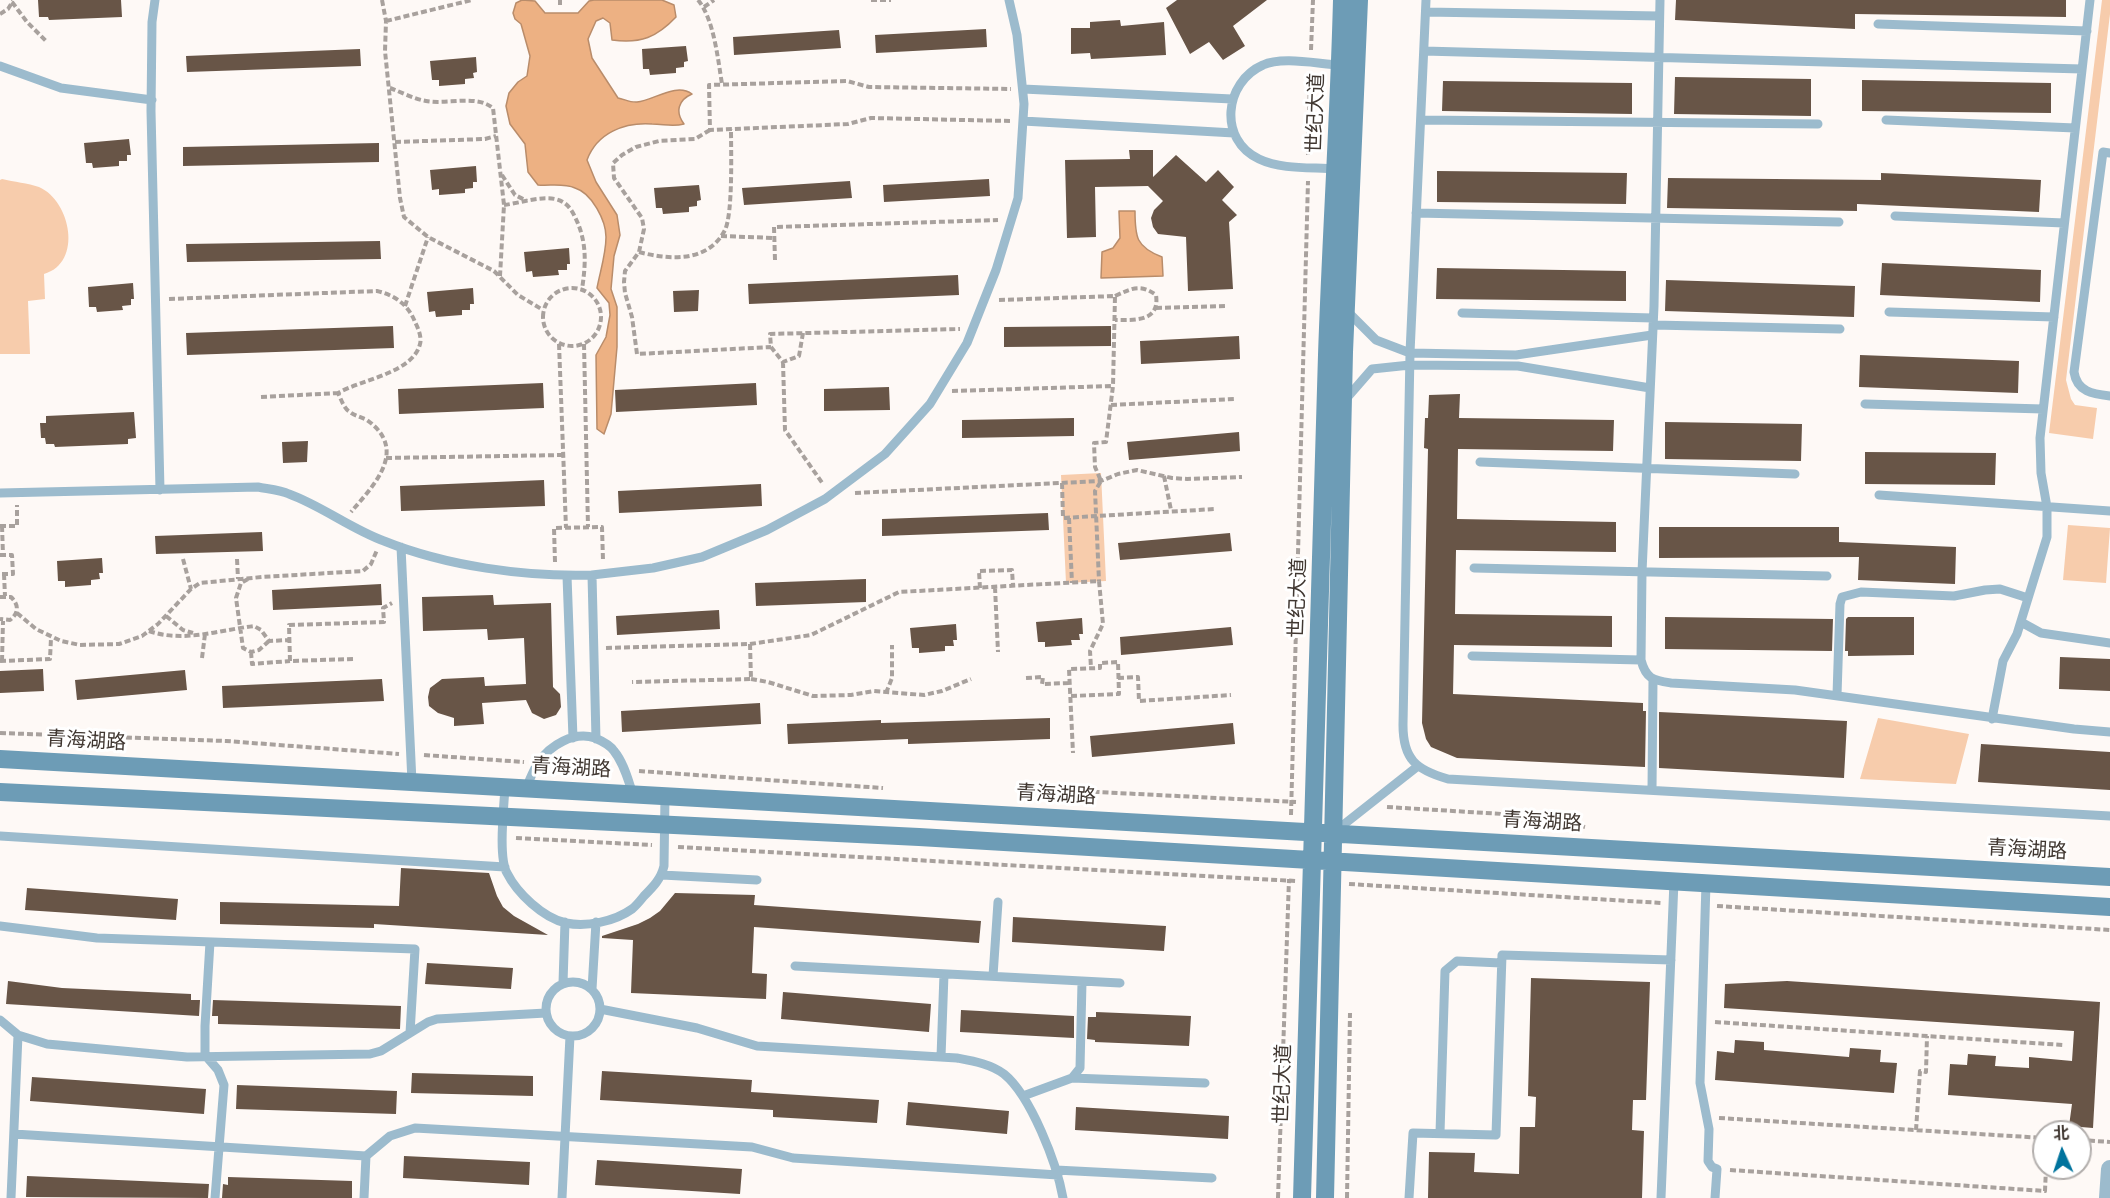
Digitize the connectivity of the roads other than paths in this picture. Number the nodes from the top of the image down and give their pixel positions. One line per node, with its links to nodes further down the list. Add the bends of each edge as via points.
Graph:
1 (155, 0): 19 (lane)
2 (1009, 0): 17 (lane)
3 (1342, 0): 14 (main road, 世纪大道)
4 (1359, 0): 34 (main road, 世纪大道)
5 (1426, 0): 8 (lane)
6 (1660, 0): 9 (lane)
7 (2090, 0): 11 (lane)
8 (1426, 12): 9 (lane); 12 (lane)
9 (1659, 16): 13 (lane)
10 (1878, 24): 11 (lane)
11 (2086, 31): 16 (lane)
12 (1424, 51): 13 (lane); 20 (lane)
13 (1659, 57): 16 (lane); 22 (lane)
14 (1340, 65): 18 (lane, via 1281,61 1264,64 1239,84); 28 (main road, 世纪大道)
15 (0, 66): 19 (lane, via 62,88)
16 (2082, 69): 25 (lane)
17 (1023, 89): 18 (lane); 23 (lane)
18 (1232, 99): 26 (lane)
19 (152, 100): 50 (lane)
20 (1421, 120): 22 (lane); 29 (lane)
21 (1886, 120): 25 (lane)
22 (1657, 121): 24 (lane); 31 (lane)
23 (1023, 122): 26 (lane); 58 (lane, via 1018,198 967,343 930,404 885,454 830,494 767,530 702,557 653,568)
24 (1818, 123)
25 (2075, 128): 33 (lane)
26 (1234, 133): 28 (lane, via 1258,159)
27 (2110, 153): 43 (lane, via 2103,152 2074,372 2083,389)
28 (1336, 169): 84 (main road, 世纪大道, via 1316,803)
29 (1416, 213): 31 (lane); 40 (lane)
30 (1895, 216): 33 (lane)
31 (1655, 218): 32 (lane); 38 (lane)
32 (1839, 222)
33 (2064, 223): 37 (lane)
34 (1346, 310): 40 (lane, via 1376,340); 44 (main road, 世纪大道)
35 (1889, 312): 37 (lane)
36 (1462, 313): 38 (lane)
37 (2054, 316): 46 (lane)
38 (1653, 326): 39 (lane); 40 (lane, via 1516,355); 42 (lane)
39 (1840, 329)
40 (1410, 353): 41 (lane)
41 (1410, 365): 42 (lane, via 1518,366); 44 (lane, via 1372,369); 73 (lane, via 1403,743)
42 (1650, 388): 48 (lane)
43 (2110, 396)
44 (1343, 402): 84 (main road, 世纪大道)
45 (1864, 404): 46 (lane)
46 (2043, 409): 53 (lane, via 2041,473)
47 (1480, 462): 48 (lane)
48 (1646, 468): 49 (lane); 57 (lane)
49 (1795, 474)
50 (160, 490): 51 (lane); 55 (lane, via 258,487 288,493)
51 (0, 493)
52 (1879, 495): 53 (lane)
53 (2048, 507): 54 (lane); 61 (lane, via 2047,537)
54 (2110, 511)
55 (401, 547): 59 (lane, via 440,560); 74 (lane)
56 (1474, 568): 57 (lane)
57 (1642, 572): 60 (lane); 65 (lane)
58 (591, 575): 59 (lane); 71 (lane)
59 (567, 576): 70 (lane)
60 (1827, 576)
61 (2028, 598): 62 (lane); 67 (lane, via 2000,589 1954,596 1861,592 1842,597)
62 (2021, 622): 63 (lane, via 2041,633); 68 (lane, via 2003,661)
63 (2110, 643)
64 (1472, 656): 65 (lane)
65 (1641, 660): 66 (lane, via 1644,671)
66 (1653, 680): 67 (lane); 77 (lane)
67 (1838, 695): 68 (lane)
68 (1992, 718): 69 (lane)
69 (2110, 732)
70 (573, 738): 71 (lane); 76 (lane, via 565,739 538,763)
71 (596, 739): 79 (lane, via 614,750)
72 (0, 759): 74 (main road, 青海湖路)
73 (1418, 766): 77 (lane, via 1428,774 1448,779); 84 (lane, via 1367,806)
74 (412, 782): 75 (main road, 青海湖路)
75 (505, 787): 76 (main road, 青海湖路); 81 (lane)
76 (526, 788): 79 (main road, 青海湖路)
77 (1652, 790): 82 (lane)
78 (0, 792): 81 (main road)
79 (633, 794): 80 (main road, 青海湖路)
80 (665, 796): 83 (lane); 84 (main road, 青海湖路)
81 (504, 816): 83 (main road); 88 (lane)
82 (2110, 816)
83 (665, 824): 86 (main road); 89 (lane)
84 (1323, 832): 86 (main road, 世纪大道); 87 (main road, 世纪大道); 90 (main road, 青海湖路)
85 (0, 837): 88 (lane)
86 (1313, 861): 87 (main road); 136 (main road, 世纪大道)
87 (1332, 862): 92 (main road); 137 (main road, 世纪大道)
88 (505, 867): 96 (lane, via 516,888 531,902)
89 (662, 875): 91 (lane); 97 (lane, via 632,909)
90 (2110, 877)
91 (757, 880)
92 (1674, 881): 93 (main road); 100 (lane)
93 (1706, 883): 95 (main road); 140 (lane, via 1700,1083 1709,1129 1708,1161 1717,1169)
94 (998, 902): 104 (lane)
95 (2110, 908)
96 (565, 922): 97 (lane); 106 (lane)
97 (596, 922): 108 (lane)
98 (0, 926): 99 (lane, via 97,938)
99 (210, 942): 112 (lane, via 415,949); 115 (lane)
100 (1671, 960): 101 (lane, via 1502,955); 139 (lane)
101 (1502, 963): 120 (lane, via 1457,961 1445,971); 120 (lane, via 1496,1135)
102 (795, 966): 103 (lane)
103 (945, 974): 104 (lane); 116 (lane)
104 (993, 976): 105 (lane)
105 (1082, 981): 107 (lane); 117 (lane, via 1080,1068)
106 (563, 983): 108 (lane, via 580,982); 110 (lane, via 549,995)
107 (1120, 983)
108 (592, 989): 109 (lane)
109 (600, 1009): 114 (lane, via 594,1026); 116 (lane, via 697,1028 757,1046)
110 (546, 1012): 112 (lane, via 437,1018); 114 (lane, via 554,1029)
111 (0, 1020): 113 (lane)
112 (410, 1033): 115 (lane, via 370,1054)
113 (18, 1035): 115 (lane, via 47,1044 187,1057); 121 (lane)
114 (570, 1036): 122 (lane)
115 (205, 1055): 123 (lane, via 224,1085)
116 (941, 1057): 119 (lane, via 986,1064 1005,1075)
117 (1072, 1078): 118 (lane); 119 (lane)
118 (1205, 1083)
119 (1023, 1096): 126 (lane)
120 (1440, 1133): 138 (lane, via 1413,1133)
121 (14, 1134): 123 (lane); 128 (lane)
122 (565, 1136): 124 (lane, via 415,1128 390,1136); 126 (lane, via 752,1147 793,1158); 134 (lane)
123 (219, 1147): 124 (lane); 132 (lane)
124 (366, 1156): 133 (lane)
125 (2110, 1169): 130 (street)
126 (1057, 1173): 129 (lane); 135 (lane)
127 (0, 1176): 128 (lane)
128 (12, 1177): 131 (lane)
129 (1212, 1178)
130 (2108, 1197)
131 (11, 1198)
132 (215, 1198)
133 (364, 1198)
134 (562, 1198)
135 (1063, 1198)
136 (1302, 1198)
137 (1325, 1198)
138 (1409, 1198)
139 (1661, 1198)
140 (1715, 1198)

